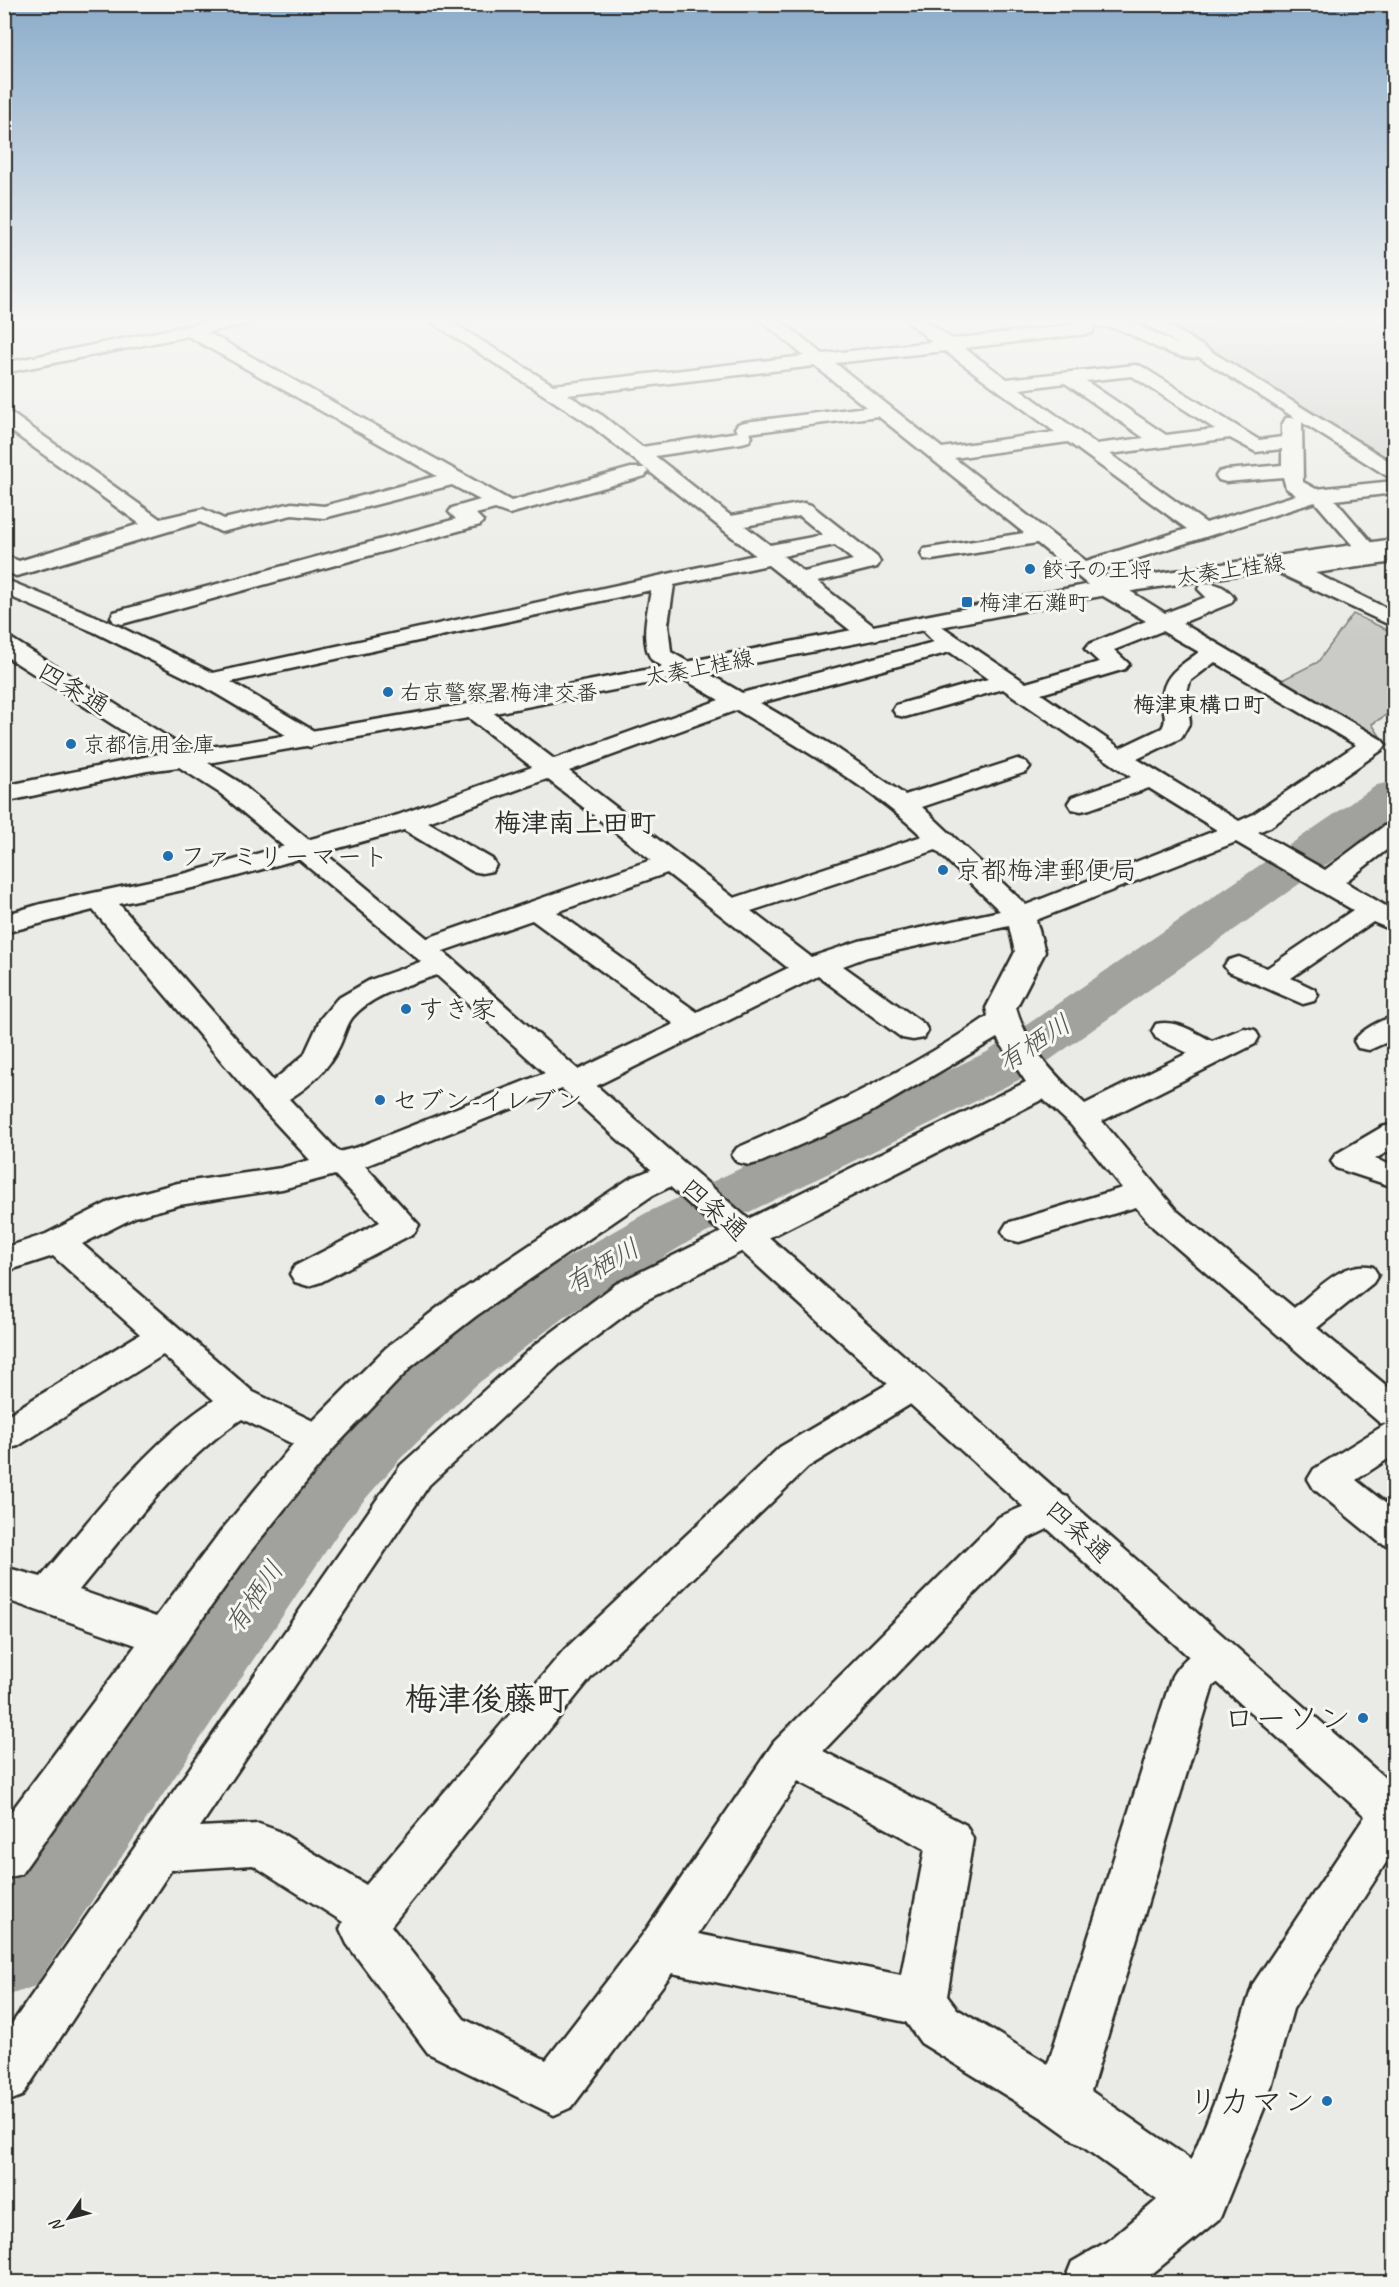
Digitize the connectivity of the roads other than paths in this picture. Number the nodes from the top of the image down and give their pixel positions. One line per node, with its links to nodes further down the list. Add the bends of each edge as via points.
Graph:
1 (17, 427): 26 (street)
2 (365, 427): 20 (street)
3 (603, 427): 17 (street)
4 (782, 427): 17 (street, via 744,433)
5 (904, 427): 16 (street)
6 (1063, 427): 12 (street)
7 (1141, 427): 13 (street)
8 (1225, 427): 11 (street)
9 (1291, 427): 14 (street)
10 (1320, 427): 19 (street)
11 (1233, 432): 13 (street); 14 (street, via 1256,446)
12 (1074, 435): 15 (street); 16 (street)
13 (1162, 441): 15 (street)
14 (1292, 442): 18 (street)
15 (1095, 450): 27 (street)
16 (939, 454): 28 (street)
17 (639, 463): 24 (street, via 509,508); 25 (street)
18 (1293, 470): 22 (street, via 1218,469); 23 (street, via 1293,484)
19 (1395, 472)
20 (454, 478): 24 (street); 26 (street, via 324,512 292,508 221,526 203,515)
21 (1395, 487): 23 (street)
22 (1242, 490)
23 (1316, 496): 27 (street); 31 (street)
24 (498, 502): 43 (street, via 459,512 473,521)
25 (727, 523): 29 (street, via 804,509); 33 (street)
26 (156, 526): 35 (street, via 16,569)
27 (1203, 531): 37 (street)
28 (1043, 536): 32 (street); 37 (street)
29 (840, 538): 33 (street); 38 (street, via 869,562)
30 (1395, 545): 31 (street, 太秦上桂線)
31 (1365, 549): 36 (street, 太秦上桂線)
32 (932, 554)
33 (767, 555): 38 (street); 39 (street)
34 (1395, 556): 36 (street)
35 (4, 561)
36 (1283, 566): 41 (street, 太秦上桂線); 44 (street)
37 (1083, 569): 41 (street)
38 (798, 580): 47 (street)
39 (664, 581): 51 (street, via 657,624 660,655); 52 (street)
40 (4, 586): 52 (street, via 102,627)
41 (1106, 588): 45 (street); 46 (street, 太秦上桂線)
42 (1209, 589): 45 (street, via 1223,598)
43 (122, 617)
44 (1395, 620)
45 (1164, 622): 50 (street); 53 (street, via 1097,649 1117,664)
46 (921, 623): 47 (street, 太秦上桂線); 49 (street)
47 (868, 633): 51 (street, 太秦上桂線)
48 (4, 644): 58 (street, 四条通)
49 (953, 644): 53 (street); 54 (street)
50 (1214, 652): 59 (street, via 1179,678 1174,695 1178,722 1172,733); 67 (street, via 1373,745 1261,821)
51 (682, 670): 54 (street); 55 (street, 太秦上桂線)
52 (211, 681): 57 (street)
53 (1014, 686): 56 (street); 59 (street)
54 (736, 702): 61 (street); 65 (street, via 826,752)
55 (474, 710): 57 (street, 太秦上桂線); 61 (street)
56 (905, 710)
57 (310, 739): 58 (street, 太秦上桂線)
58 (183, 757): 63 (street, 太秦上桂線); 70 (street, 四条通, via 230,788)
59 (1118, 758): 62 (street)
60 (1017, 767): 65 (street)
61 (549, 769): 66 (street); 71 (street)
62 (1151, 779): 64 (street); 67 (street)
63 (4, 794)
64 (1081, 803)
65 (902, 804): 69 (street)
66 (408, 821): 70 (street); 72 (street)
67 (1236, 832): 73 (street); 77 (street)
68 (1395, 832): 73 (street)
69 (941, 839): 75 (street); 77 (street)
70 (307, 850): 74 (street); 80 (street, 四条通)
71 (669, 863): 75 (street); 76 (street)
72 (482, 865)
73 (1325, 881): 78 (street)
74 (100, 900): 79 (street); 93 (street)
75 (729, 909): 82 (street)
76 (536, 910): 80 (street); 85 (street)
77 (1021, 916): 82 (street, via 859,950); 86 (street, via 1030,952 1001,1008)
78 (1383, 916): 83 (street)
79 (4, 925)
80 (432, 957): 91 (street, 四条通); 93 (street, via 347,1006 330,1025 314,1063 294,1084)
81 (1239, 966): 83 (street)
82 (815, 967): 85 (street); 87 (street)
83 (1269, 980): 84 (street)
84 (1303, 995)
85 (694, 1024): 91 (street)
86 (1006, 1026): 92 (street); 96 (street, via 848,1112)
87 (913, 1031)
88 (1167, 1031): 90 (street)
89 (1244, 1037): 90 (street)
90 (1213, 1053): 94 (street)
91 (570, 1080): 97 (street); 99 (street, 四条通)
92 (1043, 1081): 94 (street); 101 (street)
93 (269, 1097): 97 (street)
94 (1082, 1118): 100 (street)
95 (1395, 1134): 98 (street, via 1348,1161)
96 (749, 1155)
97 (338, 1163): 103 (street, via 282,1178 178,1194 123,1209); 105 (street, via 402,1225)
98 (1395, 1177)
99 (681, 1179): 101 (street, 四条通); 114 (street, via 641,1187 463,1307 399,1357)
100 (1144, 1193): 102 (street); 107 (street, via 1165,1219)
101 (739, 1231): 109 (street, 四条通); 123 (street, via 628,1293 548,1354 415,1475)
102 (1019, 1231)
103 (58, 1242): 104 (street); 108 (street)
104 (4, 1261)
105 (308, 1274)
106 (1360, 1275): 107 (street)
107 (1294, 1327): 111 (street)
108 (165, 1336): 110 (street); 112 (street)
109 (914, 1385): 115 (street, 四条通); 125 (street, via 794,1457 579,1662)
110 (240, 1402): 114 (street); 118 (street, via 202,1426 124,1506)
111 (1395, 1413)
112 (4, 1436)
113 (1395, 1436): 116 (street, via 1328,1479)
114 (318, 1440): 119 (street)
115 (1053, 1509): 120 (street, 四条通); 121 (street, via 1013,1528)
116 (1395, 1532)
117 (4, 1583): 118 (street)
118 (50, 1596): 119 (street)
119 (166, 1638): 124 (street)
120 (1219, 1659): 122 (street, 四条通); 129 (street, via 1194,1676)
121 (790, 1755): 126 (street); 127 (street, via 950,1839)
122 (1394, 1812): 130 (street, via 1271,2000 1241,2101)
123 (158, 1850): 125 (street, via 259,1844); 128 (street)
124 (4, 1859)
125 (372, 1914): 126 (street, via 364,1929 446,2036 554,2090)
126 (661, 1949): 127 (street)
127 (921, 2002): 129 (street, via 939,2026)
128 (4, 2079)
129 (1062, 2101): 130 (street)
130 (1201, 2199): 131 (street, via 1129,2259)
131 (1092, 2283)

